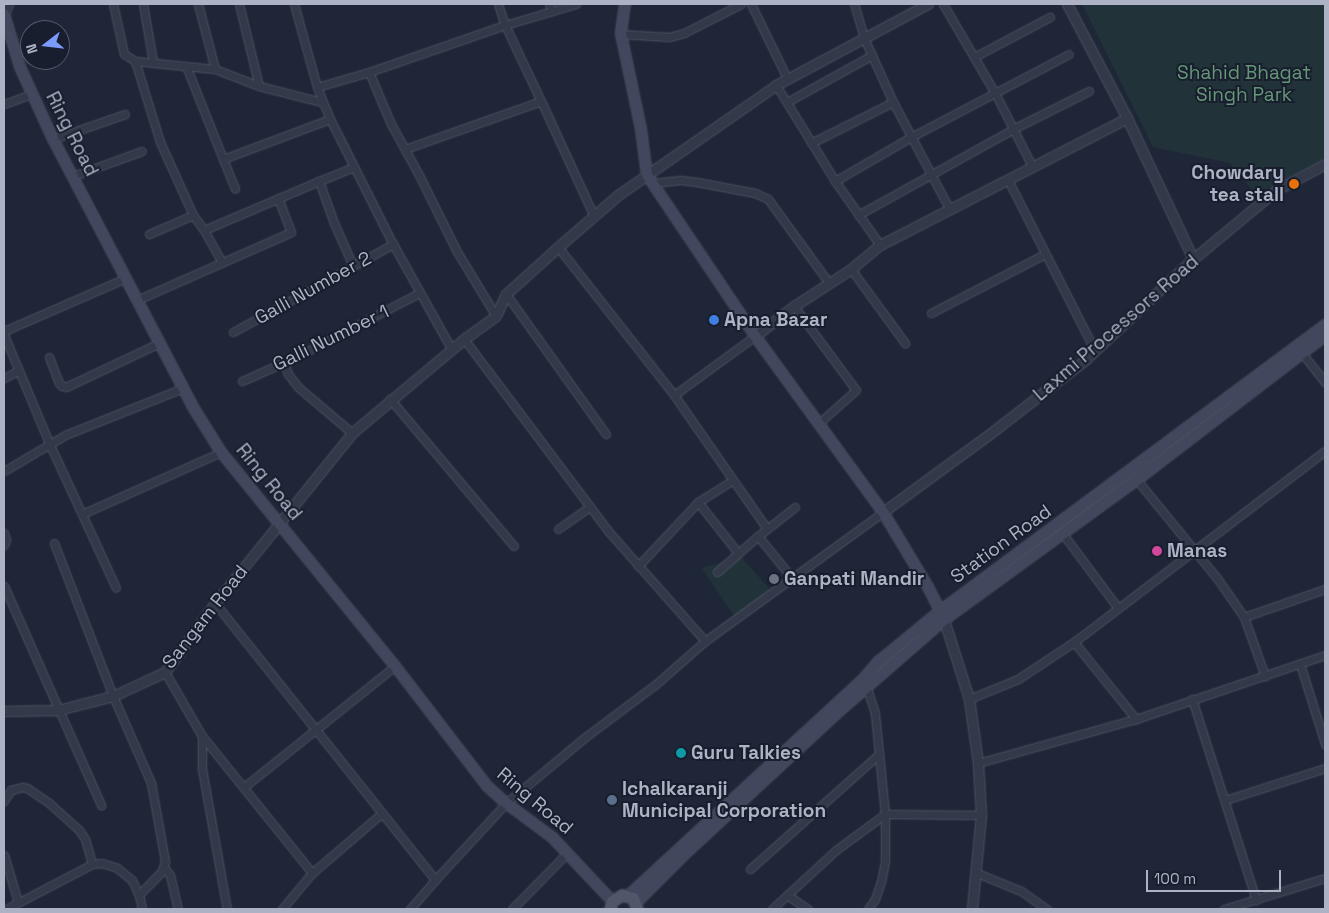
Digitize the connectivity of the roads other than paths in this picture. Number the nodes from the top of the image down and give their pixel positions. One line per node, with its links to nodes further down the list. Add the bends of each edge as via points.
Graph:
1 (9, 4): 17 (street)
2 (113, 4): 25 (street, via 124,54)
3 (143, 4): 26 (street)
4 (198, 4): 28 (street)
5 (239, 4): 32 (street)
6 (294, 4): 33 (street)
7 (498, 4): 19 (street)
8 (576, 4): 16 (street)
9 (625, 4): 20 (main road)
10 (741, 4): 20 (street, via 684,33 669,37)
11 (751, 4): 30 (street)
12 (854, 4): 21 (street)
13 (928, 4): 21 (street)
14 (943, 4): 24 (street)
15 (1067, 4): 43 (street)
16 (550, 7): 19 (street)
17 (4, 15): 36 (main road, Ring Road, via 12,47)
18 (1050, 17): 24 (street)
19 (505, 25): 29 (street); 37 (street)
20 (621, 34): 57 (main road)
21 (864, 38): 23 (street); 30 (street)
22 (1069, 54): 35 (street)
23 (872, 55): 39 (street); 40 (street)
24 (974, 57): 35 (street)
25 (135, 61): 26 (street); 65 (street, via 160,142)
26 (153, 62): 27 (street)
27 (186, 66): 28 (street); 51 (street)
28 (215, 69): 32 (street)
29 (369, 72): 33 (street); 49 (street, via 390,124)
30 (787, 78): 31 (street)
31 (776, 85): 39 (street); 57 (street)
32 (259, 86): 38 (street)
33 (318, 87): 38 (street)
34 (1089, 91): 45 (street)
35 (995, 93): 45 (street); 46 (street)
36 (31, 94): 41 (street); 47 (main road, Ring Road)
37 (540, 101): 49 (street); 66 (street)
38 (322, 102): 44 (street)
39 (787, 102): 48 (street)
40 (893, 102): 46 (street); 48 (street)
41 (4, 104)
42 (125, 114): 47 (street)
43 (1127, 118): 54 (street); 73 (street)
44 (330, 119): 51 (street); 53 (street)
45 (1013, 129): 54 (street); 56 (street)
46 (911, 138): 56 (street); 60 (street)
47 (53, 139): 55 (main road, Ring Road)
48 (811, 143): 60 (street)
49 (406, 149): 84 (street, via 456,250)
50 (142, 151): 55 (street)
51 (223, 159): 61 (street)
52 (1325, 164): 73 (street, Laxmi Processors Road, via 1276,190)
53 (353, 167): 59 (street); 69 (street)
54 (1032, 168): 58 (street)
55 (73, 176): 77 (main road, Ring Road)
56 (930, 176): 63 (street); 64 (street)
57 (650, 179): 66 (street, via 618,195); 78 (street, via 689,181 755,193 768,199); 88 (main road)
58 (1008, 180): 63 (street); 72 (street)
59 (319, 181): 62 (street); 75 (street)
60 (835, 181): 64 (street)
61 (235, 189)
62 (278, 198): 67 (street); 74 (street, via 291,232)
63 (950, 210): 70 (street)
64 (858, 215): 70 (street)
65 (193, 216): 67 (street); 68 (street)
66 (594, 216): 71 (street)
67 (204, 230): 74 (street)
68 (149, 234)
69 (393, 244): 75 (street, Galli Number 2); 79 (street)
70 (880, 245): 76 (street)
71 (558, 247): 80 (street); 103 (street)
72 (1045, 254): 83 (street); 94 (street)
73 (1193, 259): 94 (street, Laxmi Processors Road)
74 (222, 262): 81 (street)
75 (353, 266): 86 (street, Galli Number 2)
76 (851, 269): 78 (street); 92 (street)
77 (126, 278): 81 (main road, Ring Road); 87 (street)
78 (830, 283): 82 (street)
79 (419, 293): 93 (street); 97 (street, Galli Number 1)
80 (506, 294): 84 (street); 107 (street)
81 (137, 300): 91 (main road, Ring Road)
82 (794, 306): 88 (street); 105 (street, via 856,390)
83 (931, 313)
84 (496, 316): 90 (street, Sangam Road)
85 (1325, 325): 138 (main road, Station Road)
86 (233, 332)
87 (4, 333): 98 (street)
88 (755, 336): 103 (street); 105 (main road)
89 (1325, 336): 95 (main road, Station Road)
90 (464, 339): 93 (street, Sangam Road); 115 (street)
91 (159, 343): 96 (street, via 66,387 59,383); 102 (main road, Ring Road)
92 (905, 343)
93 (452, 350): 104 (street, Sangam Road)
94 (1095, 351): 117 (street, Laxmi Processors Road)
95 (1302, 353): 101 (street); 113 (main road, Station Road)
96 (49, 357)
97 (284, 362): 100 (street, Galli Number 1); 106 (street, via 298,387)
98 (18, 371): 99 (street); 108 (street)
99 (4, 378)
100 (242, 380)
101 (1325, 382)
102 (183, 388): 108 (street, via 65,435); 110 (main road, Ring Road)
103 (674, 395): 112 (street)
104 (390, 399): 106 (street, Sangam Road); 127 (street)
105 (819, 423): 117 (main road)
106 (352, 433): 119 (street, Sangam Road)
107 (606, 434)
108 (50, 445): 111 (street); 118 (street)
109 (1325, 451): 128 (street)
110 (221, 452): 118 (street); 119 (main road, Ring Road)
111 (4, 471)
112 (733, 480): 114 (street); 120 (street)
113 (1137, 480): 123 (main road, Station Road); 128 (street)
114 (698, 502): 129 (street); 130 (street)
115 (589, 507): 121 (street); 130 (street)
116 (795, 508): 120 (street)
117 (883, 512): 132 (street); 138 (main road)
118 (82, 514): 134 (street)
119 (278, 523): 136 (street, Sangam Road); 144 (main road, Ring Road)
120 (767, 529): 124 (street)
121 (558, 530)
122 (4, 533): 126 (street)
123 (1063, 534): 137 (street); 138 (main road, Station Road)
124 (758, 536): 129 (street); 132 (street)
125 (54, 544): 148 (street)
126 (4, 545)
127 (514, 546)
128 (1194, 550): 137 (street); 139 (street)
129 (738, 553): 131 (street)
130 (638, 566): 140 (street)
131 (717, 572)
132 (792, 578): 140 (street)
133 (4, 586): 151 (street)
134 (116, 588)
135 (1325, 588): 139 (street)
136 (215, 603): 145 (street, Sangam Road); 154 (street)
137 (1118, 608): 141 (street)
138 (942, 615): 147 (main road, Station Road); 150 (street)
139 (1244, 617): 146 (street)
140 (705, 641): 163 (street)
141 (1074, 642): 150 (street, via 1018,679); 153 (street)
142 (1325, 655): 143 (street)
143 (1300, 664): 146 (street); 156 (street)
144 (394, 666): 154 (street); 163 (main road, Ring Road, via 487,786)
145 (165, 672): 148 (street, Sangam Road); 155 (street)
146 (1265, 676): 149 (street)
147 (866, 682): 157 (street, via 875,713); 181 (main road, Station Road)
148 (113, 696): 151 (street, Sangam Road); 171 (street, via 151,783 164,849)
149 (1192, 698): 153 (street); 161 (street)
150 (969, 699): 158 (street)
151 (58, 710): 152 (street, Sangam Road); 164 (street)
152 (4, 711)
153 (1136, 719): 158 (street)
154 (316, 728): 160 (street); 165 (street)
155 (202, 736): 160 (street); 186 (street, via 202,769)
156 (1325, 744)
157 (879, 754): 166 (street); 172 (street)
158 (978, 762): 167 (street)
159 (1325, 768): 161 (street)
160 (244, 787): 173 (street)
161 (1225, 800): 179 (street)
162 (4, 801): 170 (street, via 11,790 22,787 49,803 79,830)
163 (506, 803): 168 (main road, Ring Road); 176 (street)
164 (100, 805)
165 (382, 813): 173 (street); 176 (street)
166 (885, 814): 167 (street); 177 (street, via 836,850); 192 (street, via 884,868 875,899)
167 (981, 815): 174 (street)
168 (568, 852): 182 (main road, Ring Road); 189 (street)
169 (4, 856): 180 (street)
170 (92, 864): 178 (street, via 102,863 117,868 132,880); 180 (street)
171 (164, 867): 178 (street); 185 (street, via 170,875)
172 (750, 870)
173 (312, 873): 187 (street)
174 (977, 873): 193 (street); 194 (street, via 1021,891)
175 (1325, 878): 179 (street)
176 (435, 880): 188 (street)
177 (787, 895): 190 (street); 191 (street)
178 (139, 896): 184 (street)
179 (1256, 900): 195 (street)
180 (18, 902): 183 (street)
181 (634, 903): 182 (main road, via 616,897)
182 (611, 905)
183 (6, 909)
184 (142, 909)
185 (178, 909)
186 (227, 909)
187 (282, 909)
188 (410, 909)
189 (512, 909)
190 (772, 909)
191 (808, 909)
192 (868, 909)
193 (972, 909)
194 (1047, 909)
195 (1224, 909)

